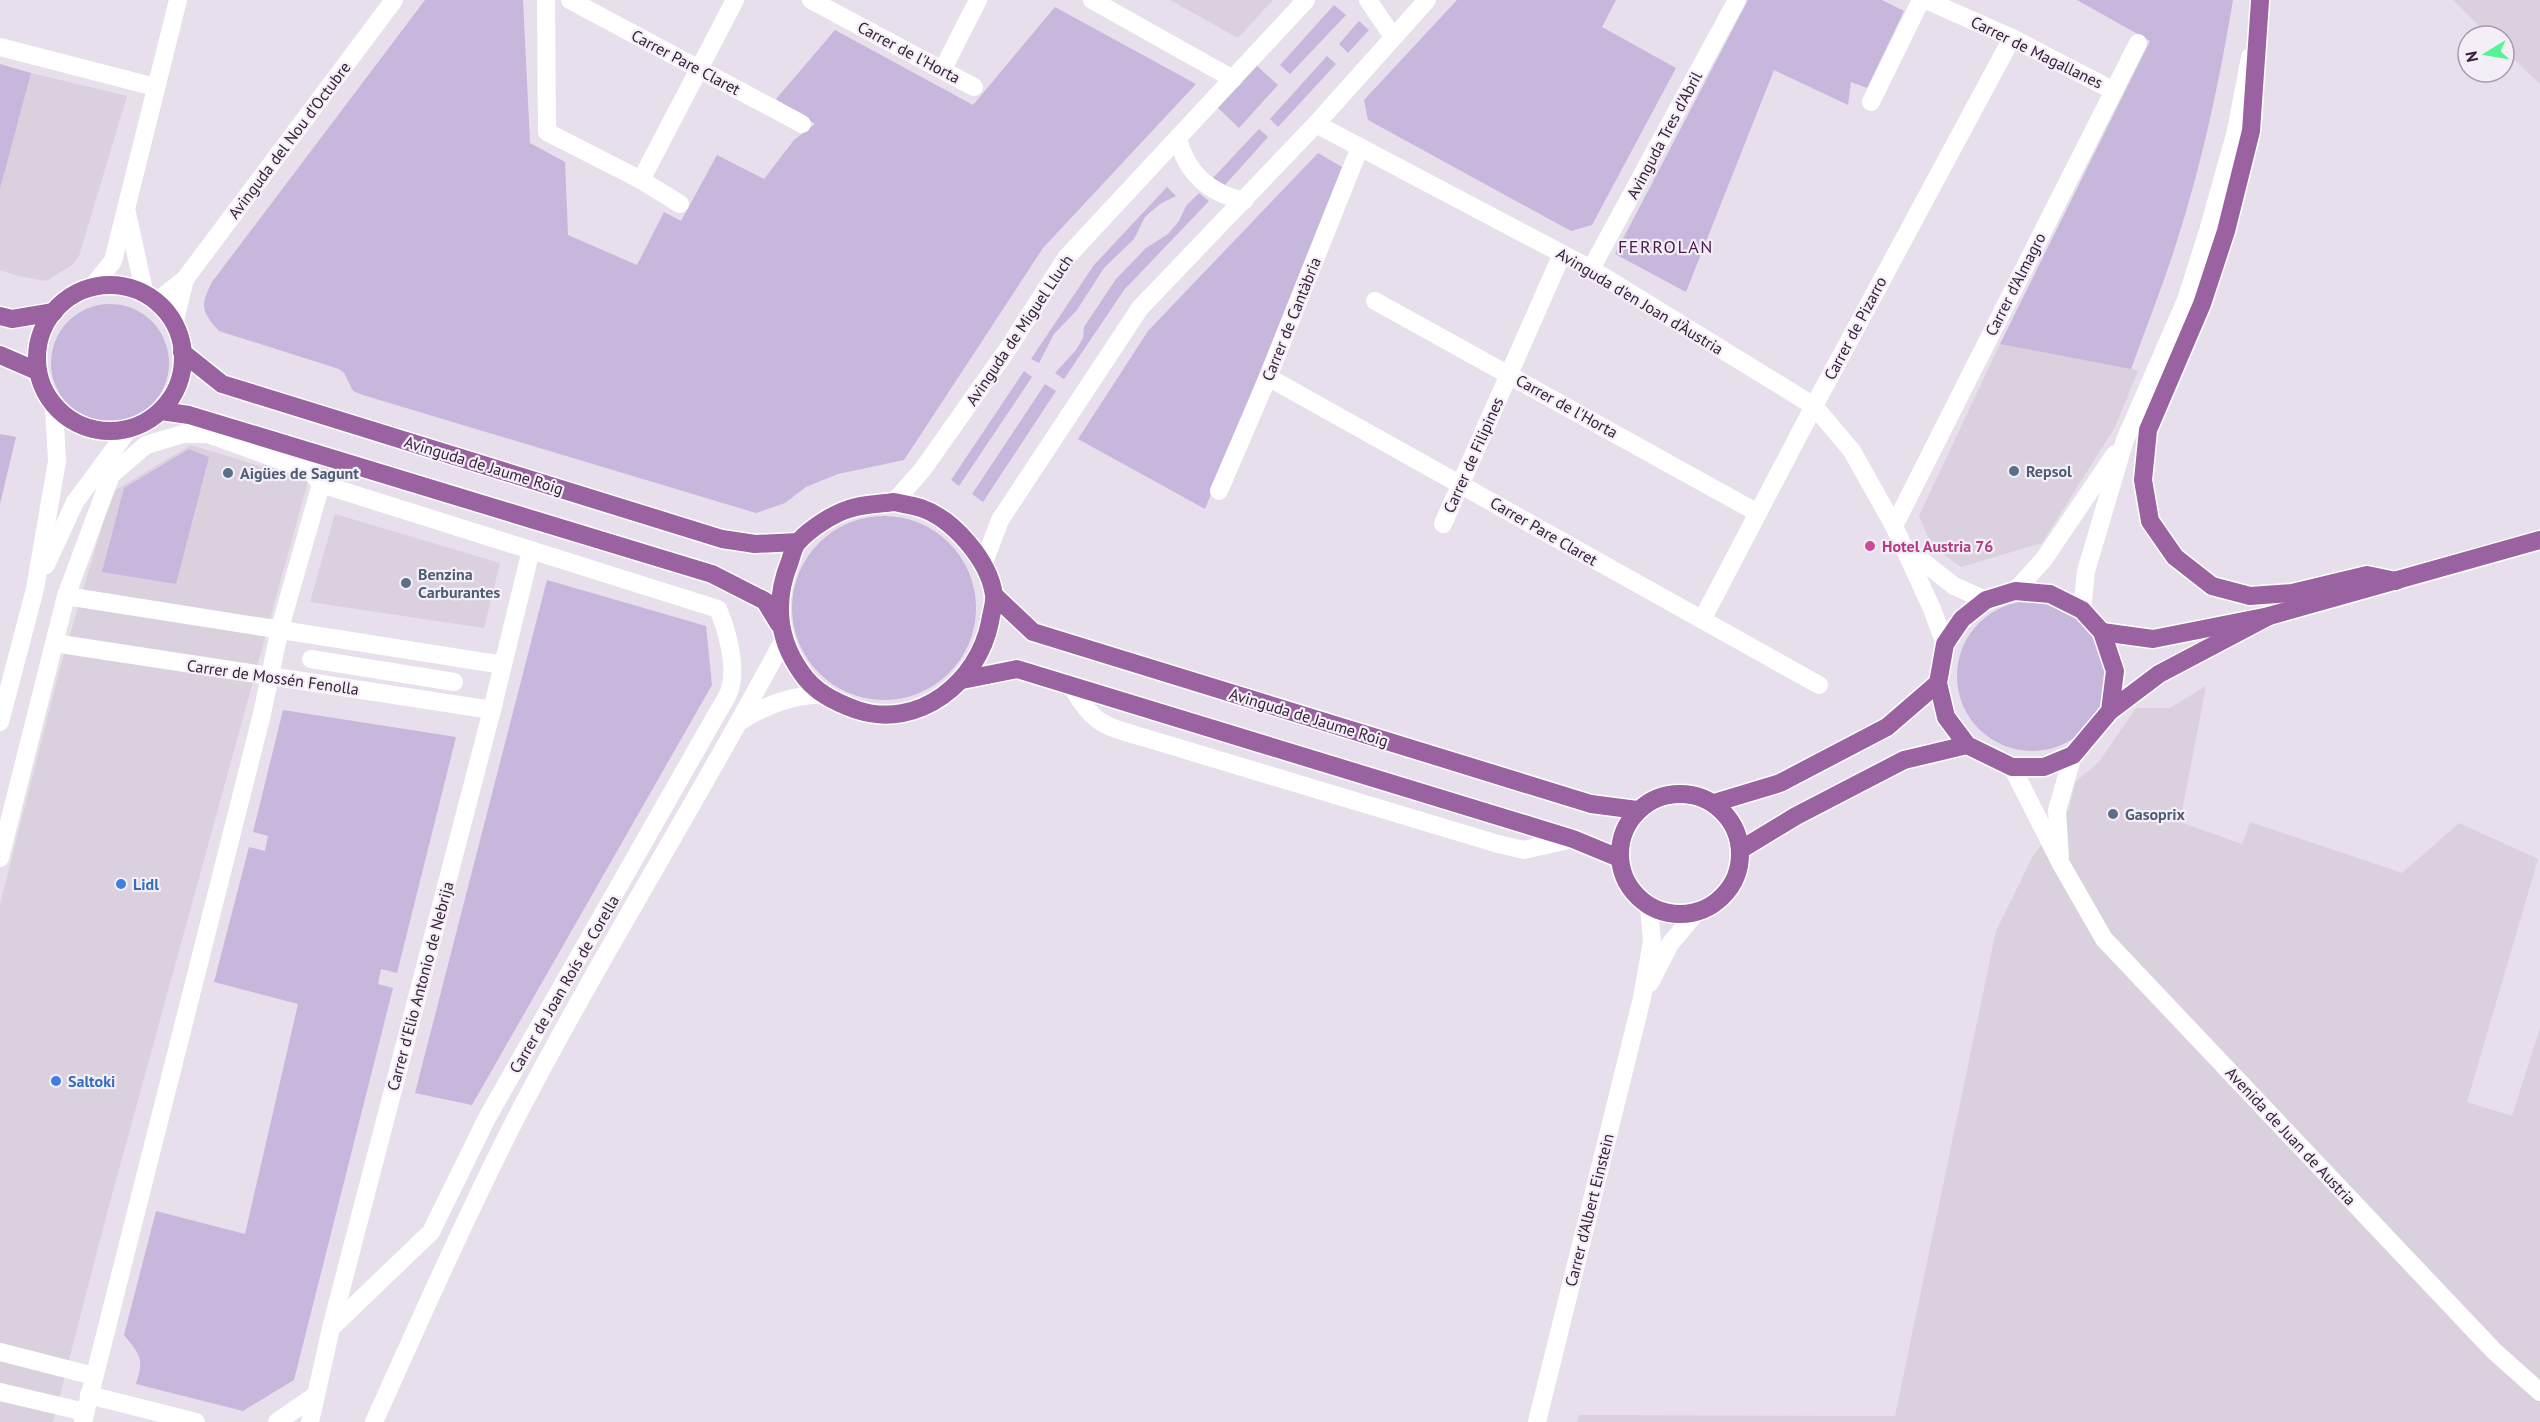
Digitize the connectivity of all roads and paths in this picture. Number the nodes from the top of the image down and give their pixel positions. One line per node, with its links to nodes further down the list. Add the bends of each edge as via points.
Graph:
1 (178, 0): 23 (street)
2 (394, 0): 37 (street, Avinguda del Nou d'Octubre)
3 (546, 0): 31 (street, via 548,132)
4 (570, 0): 20 (street, Carrer Pare Claret)
5 (735, 0): 20 (street)
6 (811, 0): 21 (street, Carrer de l'Horta)
7 (978, 0): 21 (street)
8 (1092, 0): 22 (street)
9 (1306, 0): 22 (street, Avinguda de Miguel Lluch)
10 (1368, 0): 16 (street)
11 (1427, 0): 16 (street)
12 (1737, 0): 36 (street, Avinguda Tres d'Abril)
13 (1921, 0): 26 (street)
14 (1926, 0): 17 (street, Carrer de Magallanes)
15 (2260, 0): 53 (street, via 2236,131 2208,231 2186,300); 69 (main road, via 2251,131 2226,231 2202,304 2148,430 2143,480 2150,521 2175,557 2212,586 2250,596 2292,593 2367,575)
16 (1393, 37): 28 (street)
17 (2012, 38): 25 (street, Carrer de Magallanes); 49 (street, Carrer de Pizarro)
18 (2138, 43): 25 (street, Carrer d'Almagro)
19 (0, 47): 23 (street)
20 (699, 69): 27 (street, Carrer Pare Claret); 31 (street)
21 (943, 69): 24 (street, Carrer de l'Horta)
22 (1233, 79): 29 (street, Avinguda de Miguel Lluch)
23 (155, 87): 34 (street)
24 (974, 87)
25 (2114, 90): 62 (street, Carrer d'Almagro)
26 (1871, 102)
27 (802, 124)
28 (1316, 124): 30 (street, Avinguda d'en Joan d'Àustria); 32 (street)
29 (1178, 138): 32 (street, via 1182,158 1198,179); 58 (street, Avinguda de Miguel Lluch, via 1066,258 1001,359 923,469)
30 (1360, 147): 35 (street, Avinguda d'en Joan d'Àustria); 48 (street, Carrer de Cantàbria)
31 (641, 180): 33 (street)
32 (1244, 201): 67 (street, via 1140,308 999,520)
33 (680, 204)
34 (125, 206): 38 (street, via 113,261); 39 (street)
35 (1562, 254): 36 (street, Avinguda d'en Joan d'Àustria); 47 (street, Carrer de Filipines)
36 (1591, 269): 49 (street, Avinguda d'en Joan d'Àustria)
37 (185, 279): 39 (street, Avinguda del Nou d'Octubre); 43 (street, Avinguda del Nou d'Octubre)
38 (92, 287): 39 (main road, via 125,287); 41 (main road, via 74,294)
39 (150, 298): 43 (main road)
40 (1375, 301): 47 (street, Carrer de l'Horta)
41 (54, 312): 42 (main road, via 12,319); 46 (main road, via 40,337)
42 (0, 316)
43 (174, 324): 44 (main road)
44 (182, 352): 51 (main road, via 179,380); 64 (main road, Avinguda de Jaume Roig, via 222,384 722,538 755,544)
45 (0, 355): 46 (main road)
46 (37, 371): 50 (main road)
47 (1509, 374): 56 (street, Carrer de Filipines); 60 (street, Carrer de l'Horta)
48 (1268, 377): 56 (street, Carrer Pare Claret); 57 (street, Carrer de Cantàbria)
49 (1814, 405): 60 (street, Carrer de Pizarro); 62 (street, Avinguda d'en Joan d'Àustria, via 1852,451)
50 (54, 406): 52 (main road, via 88,429); 70 (street, via 57,461)
51 (161, 411): 52 (main road); 54 (main road, via 189,415)
52 (129, 429): 59 (street)
53 (2125, 440): 71 (street, via 2044,560); 75 (street, via 2086,571)
54 (290, 446): 55 (street); 80 (main road, via 712,574 765,601)
55 (315, 477): 66 (street); 68 (street, via 208,434 183,434 146,445 111,475); 78 (street)
56 (1461, 484): 61 (street, Carrer de Filipines); 77 (street, Carrer Pare Claret)
57 (1219, 491)
58 (894, 502): 64 (main road, via 849,508); 67 (main road, via 921,508 952,526)
59 (70, 511): 68 (street); 70 (street)
60 (1758, 513): 77 (street, Carrer de Pizarro)
61 (1443, 524)
62 (1894, 526): 65 (street, Avinguda d'en Joan d'Àustria)
63 (2540, 540): 69 (main road)
64 (798, 542): 80 (main road, via 784,575 778,607)
65 (1902, 545): 74 (street, Avinguda d'en Joan d'Àustria, via 1954,586); 82 (street, Avinguda d'en Joan d'Àustria)
66 (531, 550): 84 (street, Carrer d'Elio Antonio de Nebrija); 109 (street, Carrer de Joan Roís de Corella, via 718,609 731,663 730,688 488,1118 431,1232)
67 (983, 565): 73 (main road)
68 (73, 576): 72 (street)
69 (2396, 581): 76 (main road)
70 (35, 589): 94 (street)
71 (2015, 591): 74 (main road); 75 (main road, via 2050,594)
72 (66, 596): 78 (street); 81 (street)
73 (995, 596): 86 (main road, via 986,642); 100 (main road, Avinguda de Jaume Roig, via 1033,632 1591,804)
74 (1986, 600): 82 (main road, via 1962,619)
75 (2082, 610): 79 (main road)
76 (2269, 616): 79 (main road, via 2153,639); 93 (main road, via 2159,674)
77 (1702, 620): 90 (street, Carrer Pare Claret)
78 (280, 628): 84 (street); 85 (street)
79 (2102, 632): 93 (main road, via 2115,671)
80 (783, 633): 91 (main road, via 798,668 808,683); 95 (street)
81 (54, 643): 85 (street, Carrer de Mossén Fenolla); 103 (street)
82 (1945, 644): 88 (main road)
83 (311, 659): 87 (street)
84 (503, 665): 92 (street, Carrer d'Elio Antonio de Nebrija)
85 (270, 676): 92 (street, Carrer de Mossén Fenolla); 111 (street)
86 (962, 680): 89 (main road, via 1017,669); 91 (main road, via 938,701 902,715 871,714)
87 (454, 682)
88 (1938, 683): 96 (main road, via 1946,717); 99 (main road, via 1887,727 1780,783)
89 (1071, 685): 101 (main road); 101 (street, via 1096,720 1149,739 1498,844 1524,850)
90 (1819, 685)
91 (823, 694): 95 (street, via 799,695 764,706)
92 (492, 710): 109 (street, Carrer d'Elio Antonio de Nebrija)
93 (2110, 711): 97 (main road)
94 (0, 722)
95 (740, 722): 119 (street, via 516,1118)
96 (1967, 745): 98 (main road); 102 (main road, via 1904,760)
97 (2073, 755): 98 (main road, via 2044,767); 105 (street, Avenida de Juan de Austria, via 2057,810)
98 (2012, 767): 105 (street, Avenida de Juan de Austria)
99 (1713, 803): 100 (main road, via 1688,793 1660,796); 102 (main road, via 1732,823)
100 (1636, 810): 104 (main road, via 1623,832)
101 (1573, 839): 104 (main road)
102 (1740, 850): 107 (main road, via 1736,877 1720,900)
103 (0, 858)
104 (1619, 858): 106 (main road, via 1628,886)
105 (2061, 864): 113 (street, Avenida de Juan de Austria, via 2104,939 2494,1351)
106 (1649, 906): 107 (main road, via 1672,915); 108 (street, Carrer d'Albert Einstein, via 1652,941)
107 (1696, 913): 108 (street, Carrer d'Albert Einstein, via 1670,944)
108 (1642, 998): 120 (street, Carrer d'Albert Einstein)
109 (331, 1328): 114 (street, Carrer d'Elio Antonio de Nebrija)
110 (0, 1352): 111 (street)
111 (94, 1376): 115 (street)
112 (0, 1392): 115 (street)
113 (2540, 1392)
114 (316, 1395): 117 (street); 118 (street, Carrer d'Elio Antonio de Nebrija)
115 (86, 1410): 116 (street)
116 (196, 1422)
117 (277, 1422)
118 (310, 1422)
119 (374, 1422)
120 (1537, 1422)

